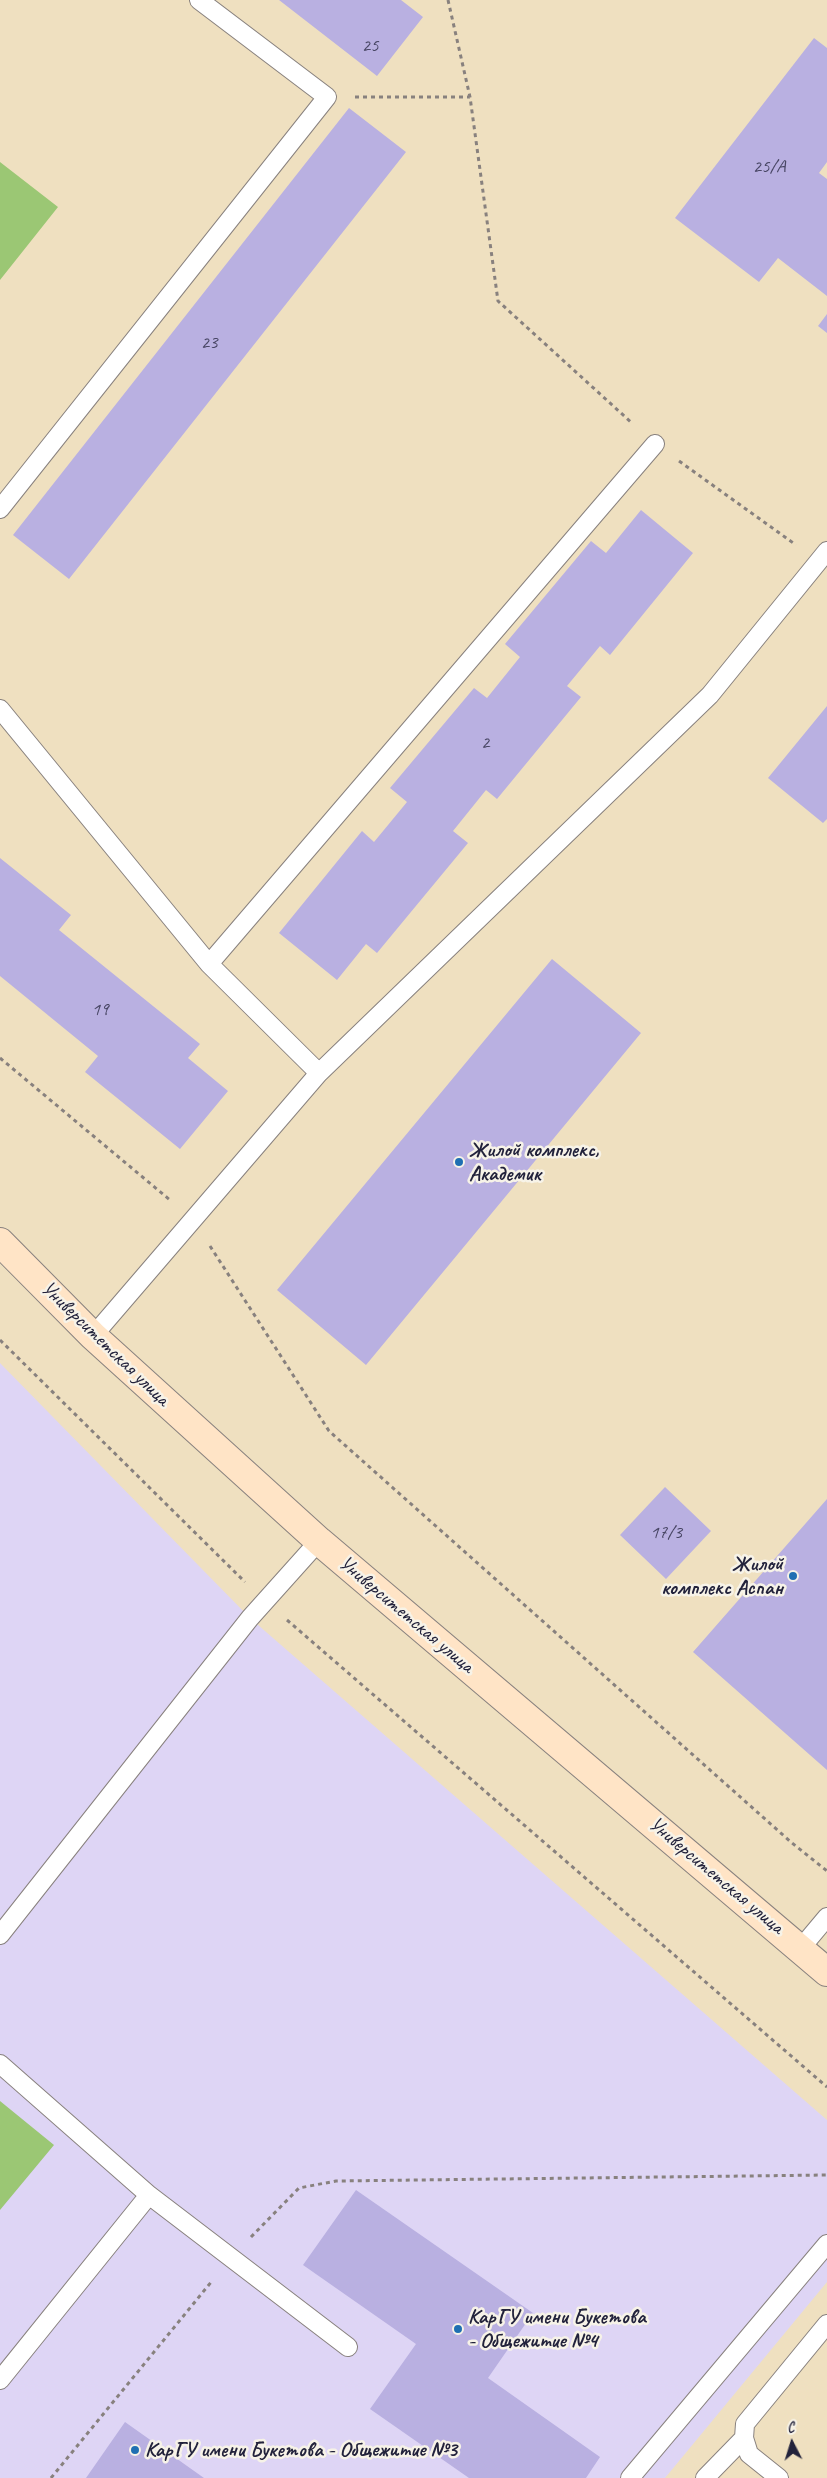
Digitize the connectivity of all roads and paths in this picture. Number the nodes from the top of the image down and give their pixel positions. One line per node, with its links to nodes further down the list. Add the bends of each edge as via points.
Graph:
1 (199, 0): 3 (lane)
2 (448, 0): 4 (path)
3 (327, 97): 4 (path); 6 (lane)
4 (470, 98): 5 (path, via 498,301)
5 (655, 444): 7 (path); 9 (lane)
6 (0, 509)
7 (823, 556): 11 (lane, via 710,695)
8 (0, 709): 9 (lane)
9 (209, 964): 11 (lane)
10 (0, 1058): 12 (path)
11 (319, 1073): 12 (lane)
12 (193, 1219): 14 (lane); 18 (path, via 329,1431)
13 (0, 1242): 14 (main road, Университетская улица)
14 (93, 1336): 16 (main road, Университетская улица)
15 (0, 1340): 17 (path)
16 (319, 1542): 17 (lane); 21 (main road, Университетская улица)
17 (265, 1601): 20 (lane); 24 (path)
18 (827, 1871)
19 (827, 1918): 21 (lane)
20 (0, 1936)
21 (801, 1948): 22 (main road, Университетская улица)
22 (827, 1972)
23 (0, 2064): 26 (lane)
24 (827, 2087)
25 (827, 2175): 28 (path, via 336,2181 299,2188)
26 (150, 2196): 28 (lane); 31 (lane)
27 (827, 2244): 34 (lane)
28 (231, 2258): 30 (lane); 33 (path)
29 (827, 2324): 32 (lane, via 745,2424)
30 (348, 2347)
31 (0, 2380)
32 (744, 2438): 35 (lane); 36 (lane, via 749,2454)
33 (51, 2478)
34 (630, 2478)
35 (705, 2478)
36 (779, 2478)

